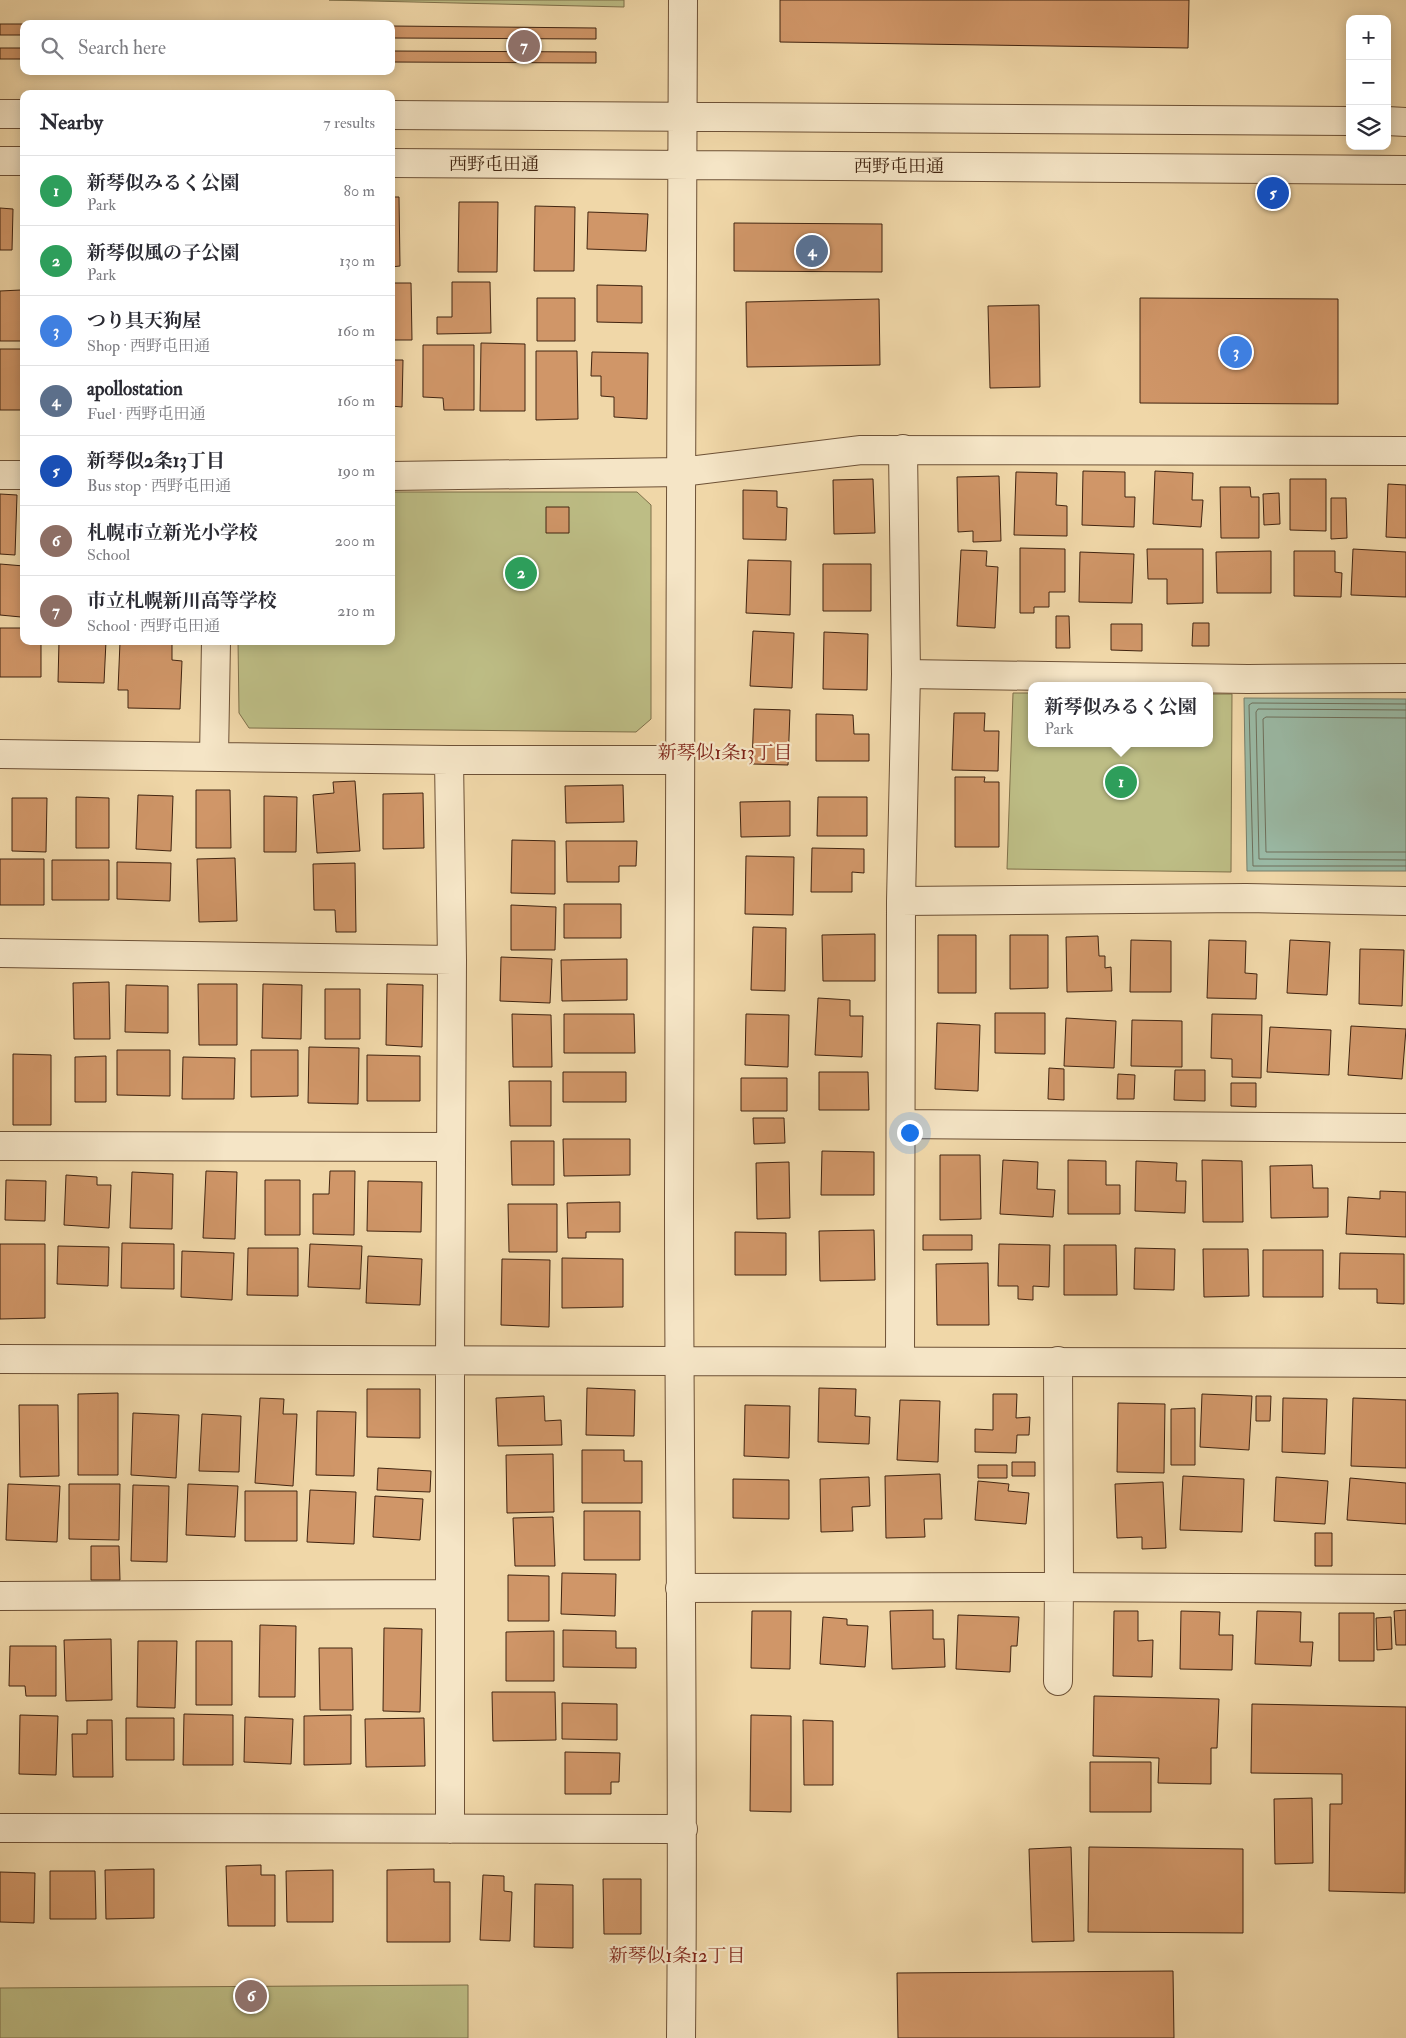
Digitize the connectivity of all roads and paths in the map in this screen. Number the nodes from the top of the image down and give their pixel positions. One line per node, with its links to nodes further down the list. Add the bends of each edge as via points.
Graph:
1 (683, 0): 5 (street)
2 (0, 114): 3 (street)
3 (20, 114)
4 (395, 115): 5 (street)
5 (683, 116): 6 (street); 12 (street)
6 (1346, 121)
7 (1391, 122): 8 (street)
8 (1406, 122)
9 (0, 161): 10 (street)
10 (20, 161)
11 (395, 163): 12 (street, 西野屯田通)
12 (683, 165): 13 (street, 西野屯田通); 16 (street)
13 (1406, 170)
14 (903, 449): 15 (street); 16 (street, via 861,450); 21 (street)
15 (1406, 451)
16 (681, 472): 19 (street); 26 (street)
17 (0, 475): 18 (street)
18 (20, 475)
19 (395, 476)
20 (216, 645): 24 (street)
21 (906, 674): 22 (street); 27 (street)
22 (1406, 678)
23 (0, 754): 24 (street)
24 (214, 758): 25 (street)
25 (449, 760): 26 (street); 30 (street)
26 (679, 760): 37 (street)
27 (901, 901): 28 (street, via 1246,898); 31 (street)
28 (1406, 901)
29 (0, 953): 30 (street)
30 (452, 960): 34 (street)
31 (901, 1124): 32 (street); 38 (street)
32 (1406, 1128)
33 (0, 1146): 34 (street)
34 (451, 1147): 36 (street)
35 (0, 1359): 36 (street)
36 (450, 1360): 37 (street); 44 (street)
37 (679, 1360): 38 (street); 42 (street)
38 (900, 1361): 39 (street)
39 (1058, 1362): 40 (street); 41 (street)
40 (1406, 1363)
41 (1059, 1587): 42 (street); 43 (street); 46 (street)
42 (680, 1588): 49 (street)
43 (1406, 1589)
44 (450, 1594): 45 (street); 48 (street)
45 (0, 1596)
46 (1058, 1681)
47 (0, 1828): 48 (street)
48 (450, 1829): 49 (street)
49 (683, 1830): 50 (street)
50 (681, 2038)

